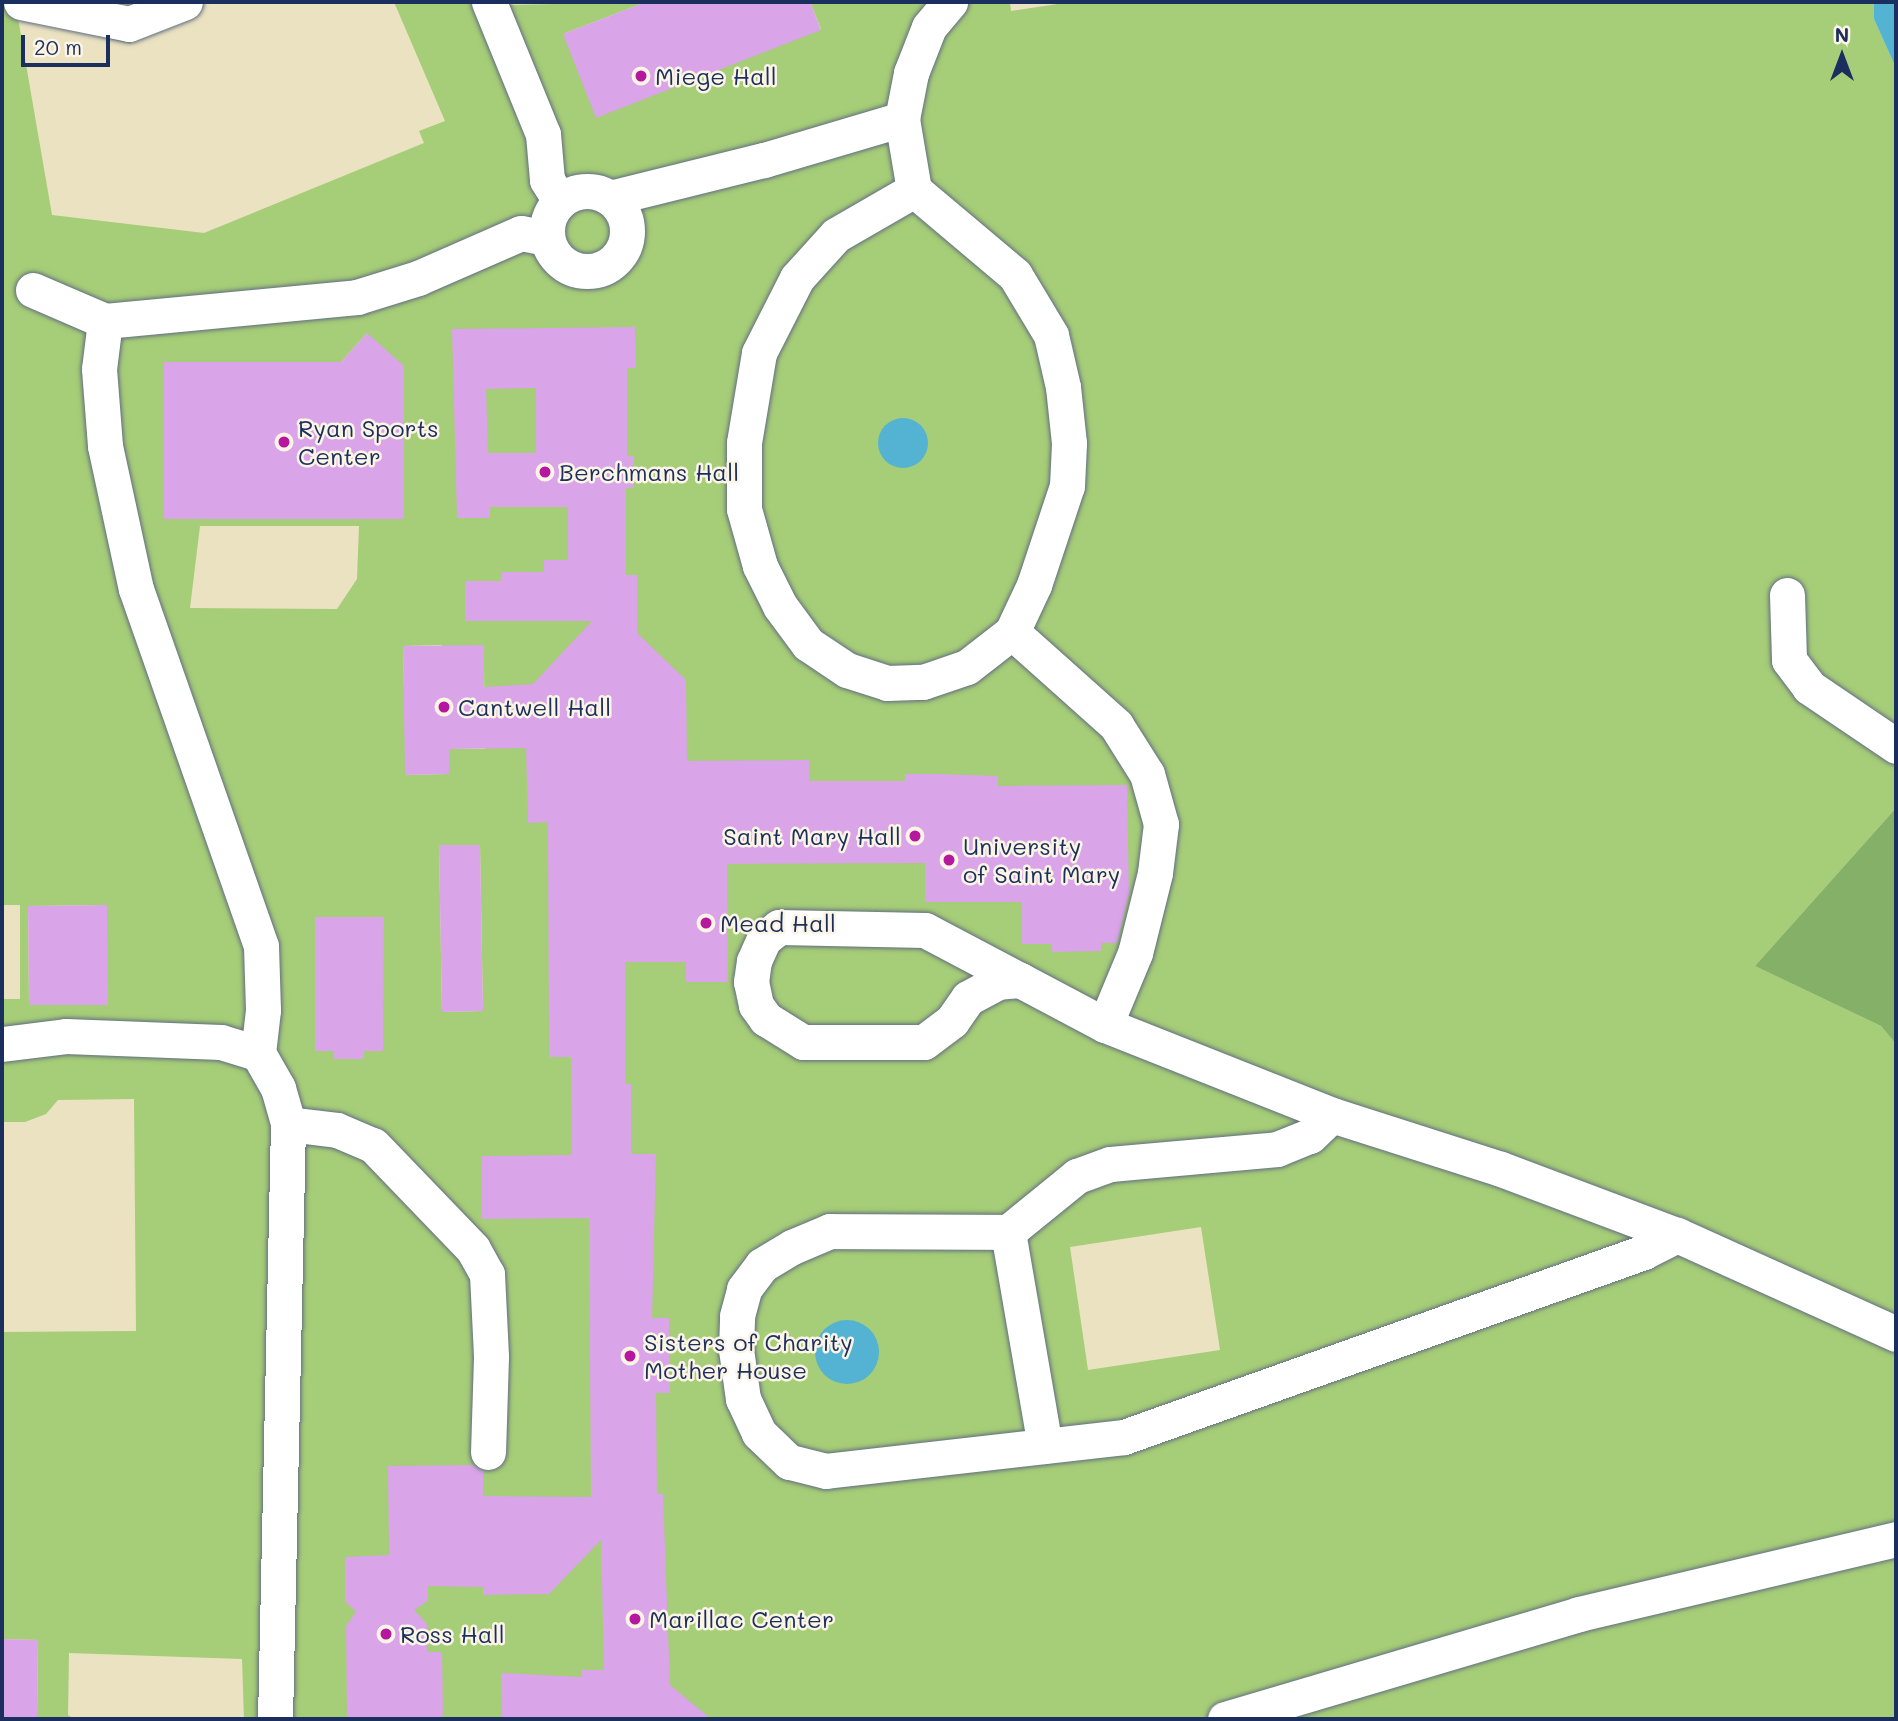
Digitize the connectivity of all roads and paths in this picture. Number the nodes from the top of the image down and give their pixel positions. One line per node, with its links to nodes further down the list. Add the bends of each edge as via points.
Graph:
1 (184, 2): 4 (street, via 129,24)
2 (489, 2): 8 (street, via 543,134 547,180)
3 (950, 2): 5 (street, via 929,27 911,74)
4 (28, 3)
5 (902, 119): 6 (street); 7 (street, via 764,160)
6 (914, 190): 13 (street, via 1015,275 1051,335 1063,387 1069,443 1067,486 1034,585); 13 (street, via 836,235 797,278 774,318 759,353 749,397 744,509 760,566 780,606 808,644 846,670 887,683 923,682 967,667)
7 (610, 198): 8 (street, via 585,191); 9 (street, via 620,207 627,232 619,257 608,265 597,271 571,268 552,251)
8 (560, 201): 9 (street, via 547,225)
9 (547, 238): 11 (street, via 521,233 418,278 357,297)
10 (33, 290): 11 (street)
11 (105, 321): 18 (street, via 99,369 105,446 136,589 261,946 263,1010)
12 (1787, 595): 14 (street, via 1789,660 1809,687)
13 (1012, 632): 16 (street, via 1116,724 1147,774 1160,824 1155,873 1135,953)
14 (1896, 746)
15 (1020, 980): 15 (street, via 925,930 779,927 764,939 751,982 756,1005 766,1019 803,1042 924,1042 952,1021 968,998 998,982); 16 (street)
16 (1105, 1025): 19 (street)
17 (2, 1044): 18 (street, via 66,1036 221,1042)
18 (258, 1053): 20 (street, via 278,1088)
19 (1332, 1115): 21 (street, via 1310,1136 1277,1149 1110,1164 1088,1172); 22 (street, via 1501,1169)
20 (288, 1124): 25 (street, via 337,1129 373,1145 473,1249 487,1274 491,1357); 27 (street)
21 (1008, 1232): 24 (street); 24 (street, via 830,1231 762,1265 744,1289 737,1316 743,1399 759,1433 789,1462 826,1471)
22 (1677, 1235): 23 (street); 24 (street, via 1644,1252 1124,1437)
23 (1896, 1335)
24 (1045, 1446)
25 (488, 1452)
26 (1896, 1539): 28 (street, via 1579,1614)
27 (275, 1719)
28 (1225, 1719)

